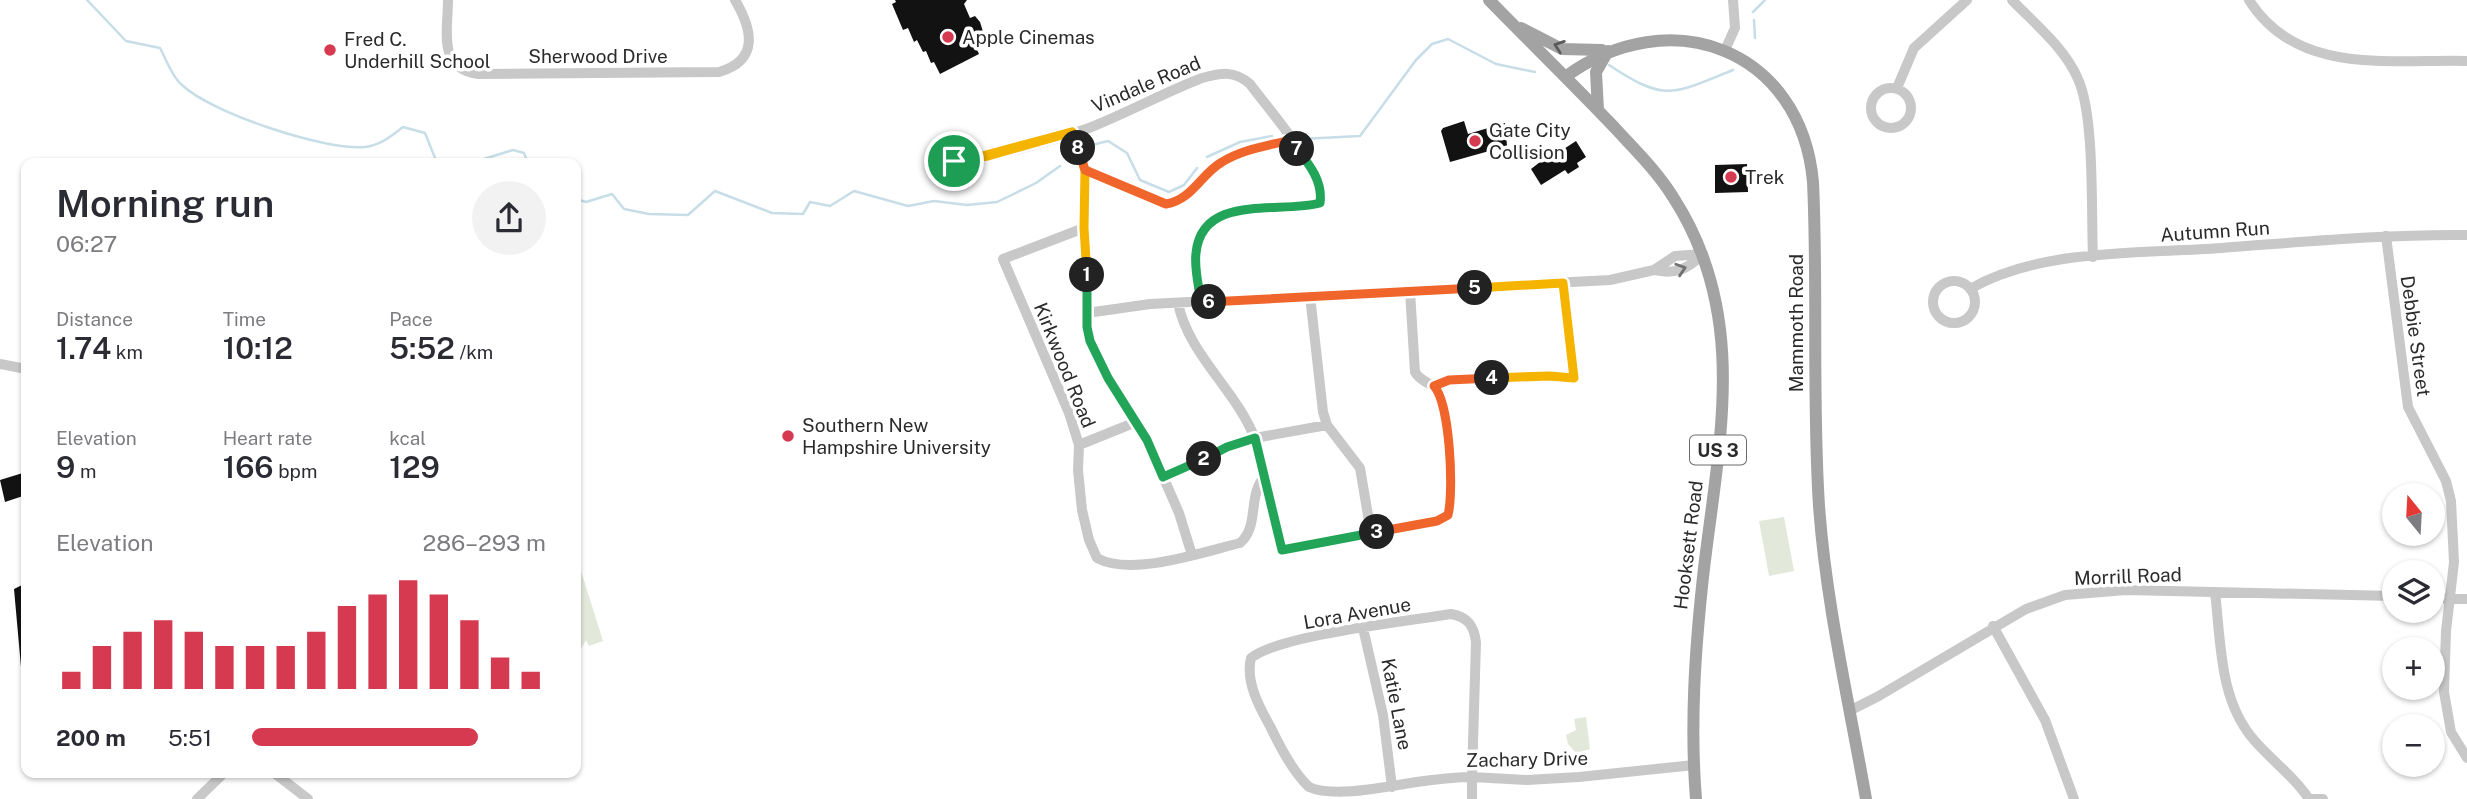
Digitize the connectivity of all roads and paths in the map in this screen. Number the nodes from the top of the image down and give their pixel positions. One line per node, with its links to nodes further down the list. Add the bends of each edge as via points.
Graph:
1 (448, 0): 2 (street, Sherwood Drive, via 451,60 459,69 478,75 730,69 746,54 750,33)
2 (735, 0)
3 (1489, 0): 8 (main road, Hooksett Road / US 3)
4 (1733, 0): 10 (street, via 1735,28)
5 (1967, 0): 13 (street, via 1914,48)
6 (2012, 0): 23 (street, via 2056,45 2079,80 2088,131)
7 (2249, 0): 11 (street, via 2280,36 2315,53)
8 (1513, 25): 9 (main road, one-way to 8, via 1562,49); 12 (main road, Hooksett Road / US 3)
9 (1610, 49): 10 (main road, Mammoth Road, via 1668,38); 12 (main road, Mammoth Road); 14 (main road, via 1596,72)
10 (1725, 50): 50 (main road, Mammoth Road, via 1761,72 1784,96 1801,126 1811,160 1820,508)
11 (2467, 61)
12 (1565, 77): 14 (main road, Hooksett Road / US 3)
13 (1897, 88)
14 (1598, 110): 22 (main road, Hooksett Road / US 3, via 1664,184)
15 (1072, 132): 16 (street, Vindale Road, via 1222,73 1242,77 1250,84); 17 (street, Vindale Road); 18 (street)
16 (1290, 140): 18 (street, via 1223,161 1185,197 1166,204); 28 (street, Vindale Road, via 1311,166 1320,203 1234,211 1215,219 1201,235 1195,254)
17 (971, 159)
18 (1085, 170): 19 (street)
19 (1084, 228): 30 (street); 37 (street, Kirkwood Road, via 1003,259)
20 (2467, 235): 21 (street, Autumn Run)
21 (2386, 236): 23 (street, Autumn Run); 45 (street, Debbie Street, via 2408,407 2446,481 2451,501 2455,532)
22 (1703, 254): 24 (street, via 1675,256 1654,270 1610,280); 52 (main road, Hooksett Road / US 3, via 1719,311 1724,370 1695,649)
23 (2093, 257): 25 (street, Autumn Run, via 2029,265)
24 (1563, 283): 26 (street); 33 (street, via 1574,378 1449,380)
25 (1970, 289)
26 (1410, 291): 27 (street); 33 (street, via 1415,372)
27 (1310, 296): 28 (street); 35 (street)
28 (1201, 302): 29 (street)
29 (1178, 303): 30 (street); 36 (street, via 1180,316)
30 (1087, 313): 34 (street, via 1093,351)
31 (0, 364): 32 (street)
32 (21, 368)
33 (1434, 386): 40 (street, via 1441,396 1446,431 1448,515)
34 (1136, 422): 37 (street); 39 (street)
35 (1327, 425): 36 (street); 40 (street, via 1360,468)
36 (1255, 438): 38 (street); 39 (street)
37 (1079, 445): 41 (street, Kirkwood Road, via 1082,510 1097,558 1117,565)
38 (1265, 476): 40 (street, via 1282,550); 41 (street, via 1256,488 1248,537)
39 (1163, 477): 41 (street)
40 (1371, 533)
41 (1192, 555)
42 (2215, 592): 43 (street, Morrill Road); 47 (street, Morrill Road, via 2086,592 2044,602); 64 (street, via 2233,706 2254,740)
43 (2382, 596)
44 (2445, 599): 45 (street)
45 (2450, 599): 46 (street); 51 (street, Debbie Street, via 2444,692 2451,732)
46 (2467, 599)
47 (1993, 626): 50 (street, Morrill Road, via 1913,677); 63 (street, via 2045,720)
48 (1363, 628): 49 (street, Lora Avenue, via 1268,647); 53 (street, Lora Avenue, via 1451,614 1470,623 1476,642); 56 (street, Katie Lane, via 1383,715)
49 (1251, 658): 57 (street, Zachary Drive, via 1248,668 1265,716 1309,786 1338,797)
50 (1851, 709): 62 (main road, Mammoth Road)
51 (2467, 758)
52 (1694, 765): 53 (street, Zachary Drive, via 1527,780); 61 (main road, Hooksett Road / US 3)
53 (1472, 777): 56 (street, Zachary Drive); 60 (street)
54 (219, 778): 58 (street)
55 (281, 778): 59 (street)
56 (1392, 787): 57 (street, Zachary Drive)
57 (1364, 796)
58 (197, 799)
59 (308, 799)
60 (1472, 799)
61 (1696, 799)
62 (1866, 799)
63 (2074, 799)
64 (2310, 799): 65 (street)
65 (2323, 799)

